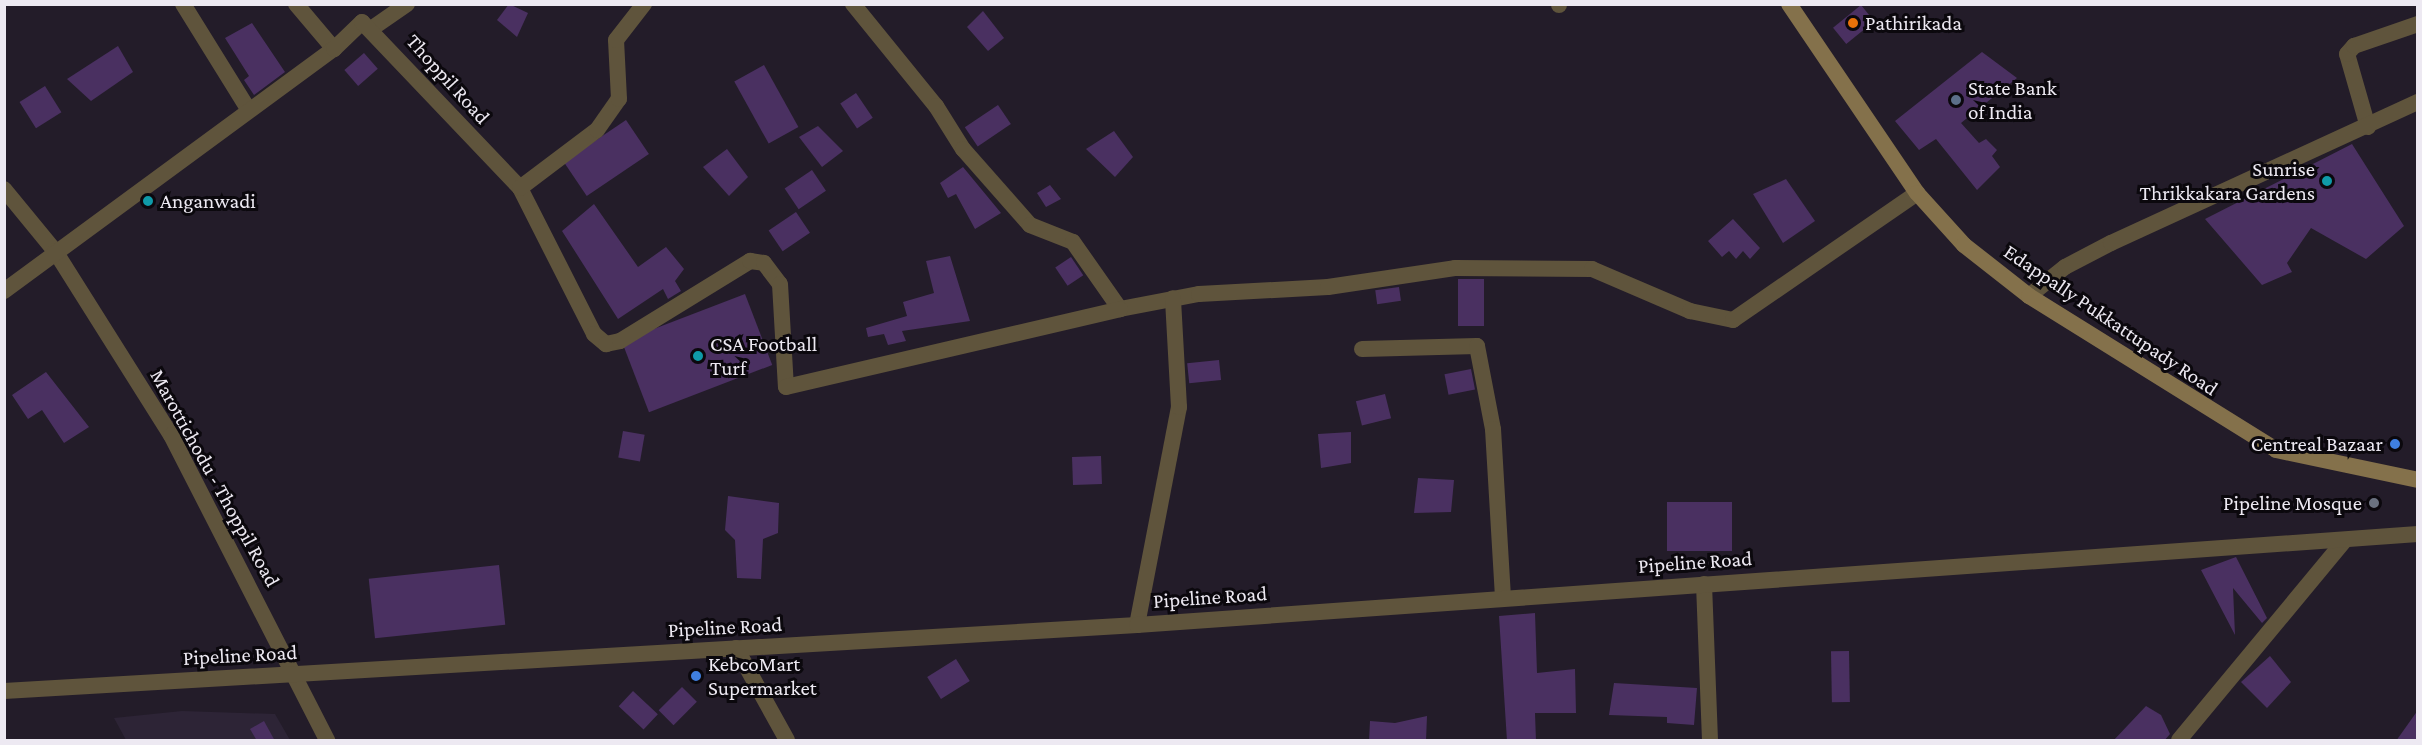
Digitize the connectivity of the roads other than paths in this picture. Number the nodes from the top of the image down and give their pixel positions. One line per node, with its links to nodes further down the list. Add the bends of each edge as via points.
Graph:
1 (183, 4): 11 (street)
2 (296, 4): 9 (street)
3 (407, 4): 8 (street)
4 (644, 4): 13 (street, via 616,40 619,99 597,130)
5 (853, 4): 20 (street, via 930,98 970,157 1030,225 1073,242)
6 (1797, 7): 15 (main road, Edappally Pukkattupady Road)
7 (2418, 24): 12 (street, via 2354,46 2347,54)
8 (371, 29): 9 (street, via 362,22); 13 (street, Thoppil Road)
9 (334, 49): 11 (street)
10 (2418, 102): 12 (street)
11 (248, 109): 16 (street)
12 (2368, 127): 18 (street, via 2111,243 2065,267)
13 (520, 188): 20 (street, Thoppil Road, via 594,334 606,344 620,341 750,261 764,263 780,284 786,387)
14 (4, 189): 16 (street, Marottichodu - Thoppil Road)
15 (1917, 193): 18 (main road, Edappally Pukkattupady Road, via 1964,245); 19 (street, via 1733,320 1690,312 1592,269 1455,268 1328,287)
16 (55, 251): 17 (street); 29 (street, Marottichodu - Thoppil Road, via 171,435)
17 (4, 291)
18 (2029, 296): 22 (main road, Edappally Pukkattupady Road, via 2276,450)
19 (1173, 298): 20 (street); 27 (street, via 1179,407)
20 (1120, 309)
21 (1362, 349): 26 (street, via 1478,346 1493,429)
22 (2418, 480)
23 (2418, 534): 24 (street, Pipeline Road)
24 (2344, 541): 25 (street, Pipeline Road); 34 (street)
25 (1704, 584): 26 (street, Pipeline Road); 33 (street)
26 (1503, 598): 27 (street, Pipeline Road)
27 (1137, 626): 28 (street, Pipeline Road)
28 (736, 648): 29 (street, Pipeline Road); 32 (street)
29 (291, 674): 30 (street, Pipeline Road); 31 (street, Marottichodu - Thoppil Road)
30 (4, 691)
31 (327, 741)
32 (787, 741)
33 (1710, 741)
34 (2179, 741)

